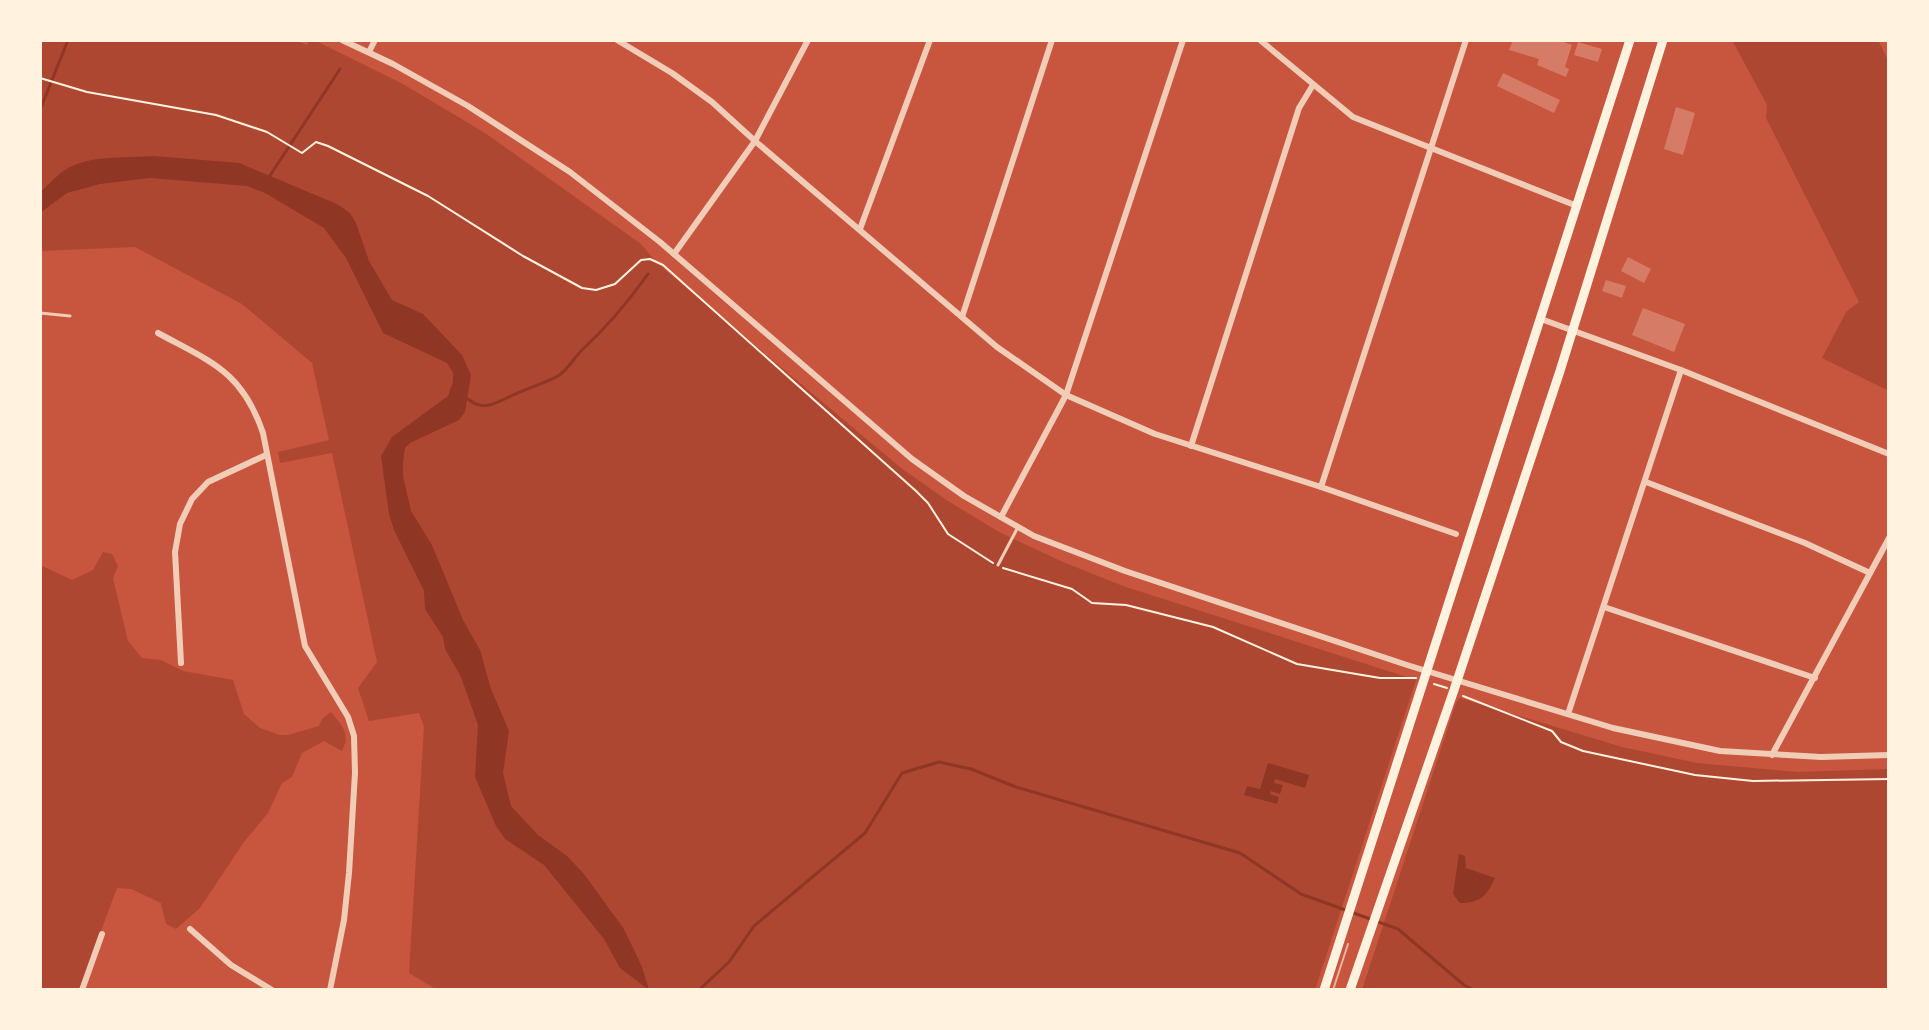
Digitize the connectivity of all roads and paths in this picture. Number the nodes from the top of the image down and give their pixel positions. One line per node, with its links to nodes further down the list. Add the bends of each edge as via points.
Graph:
1 (342, 40): 12 (street)
2 (375, 40): 12 (street)
3 (617, 40): 15 (street, via 690,85)
4 (808, 40): 15 (street)
5 (930, 40): 18 (street)
6 (1052, 40): 22 (street)
7 (1183, 40): 27 (street)
8 (1260, 40): 14 (street)
9 (1466, 40): 16 (street)
10 (1630, 40): 17 (main road)
11 (1663, 40): 24 (main road)
12 (369, 52): 19 (street, via 537,149)
13 (40, 78): 37 (path, via 87,92 216,115 267,132 302,153 316,142 328,146 428,196 582,288 615,284 641,260 663,265 916,491 948,534)
14 (1313, 85): 16 (street, via 1353,117); 28 (street, via 1299,108)
15 (755, 141): 18 (street); 19 (street)
16 (1431, 149): 17 (street); 32 (street)
17 (1577, 206): 23 (main road)
18 (860, 229): 22 (street)
19 (674, 254): 33 (street, via 912,459)
20 (40, 313): 21 (lane)
21 (70, 316)
22 (962, 317): 27 (street)
23 (1541, 319): 24 (street); 41 (main road)
24 (1572, 329): 26 (street); 43 (main road)
25 (158, 333): 30 (street, via 241,385 252,401)
26 (1681, 370): 29 (street); 31 (street)
27 (1066, 395): 28 (street); 33 (street)
28 (1191, 446): 32 (street)
29 (1889, 454)
30 (266, 455): 40 (street, via 208,482 180,524 175,552); 52 (street, via 305,646 354,736 349,873)
31 (1646, 482): 38 (street); 39 (street)
32 (1321, 487): 35 (street)
33 (1001, 517): 34 (street)
34 (1018, 527): 37 (lane); 41 (street, via 1125,571)
35 (1456, 534)
36 (1889, 538): 38 (street)
37 (998, 565): 41 (path, via 1072,589 1092,603 1126,605 1213,627 1297,664 1380,678)
38 (1870, 573): 42 (street)
39 (1604, 607): 42 (street); 44 (street)
40 (181, 663)
41 (1424, 676): 43 (street); 43 (path); 53 (main road)
42 (1815, 678): 45 (street)
43 (1455, 686): 44 (street); 47 (path, via 1489,709 1552,731 1561,742 1583,751 1695,775 1753,781); 54 (main road)
44 (1568, 714): 45 (street, via 1676,743)
45 (1772, 755): 46 (street)
46 (1889, 755)
47 (1889, 779)
48 (190, 929): 51 (street, via 231,965)
49 (102, 934): 50 (street)
50 (82, 990)
51 (272, 990)
52 (330, 990)
53 (1324, 990)
54 (1350, 990)

